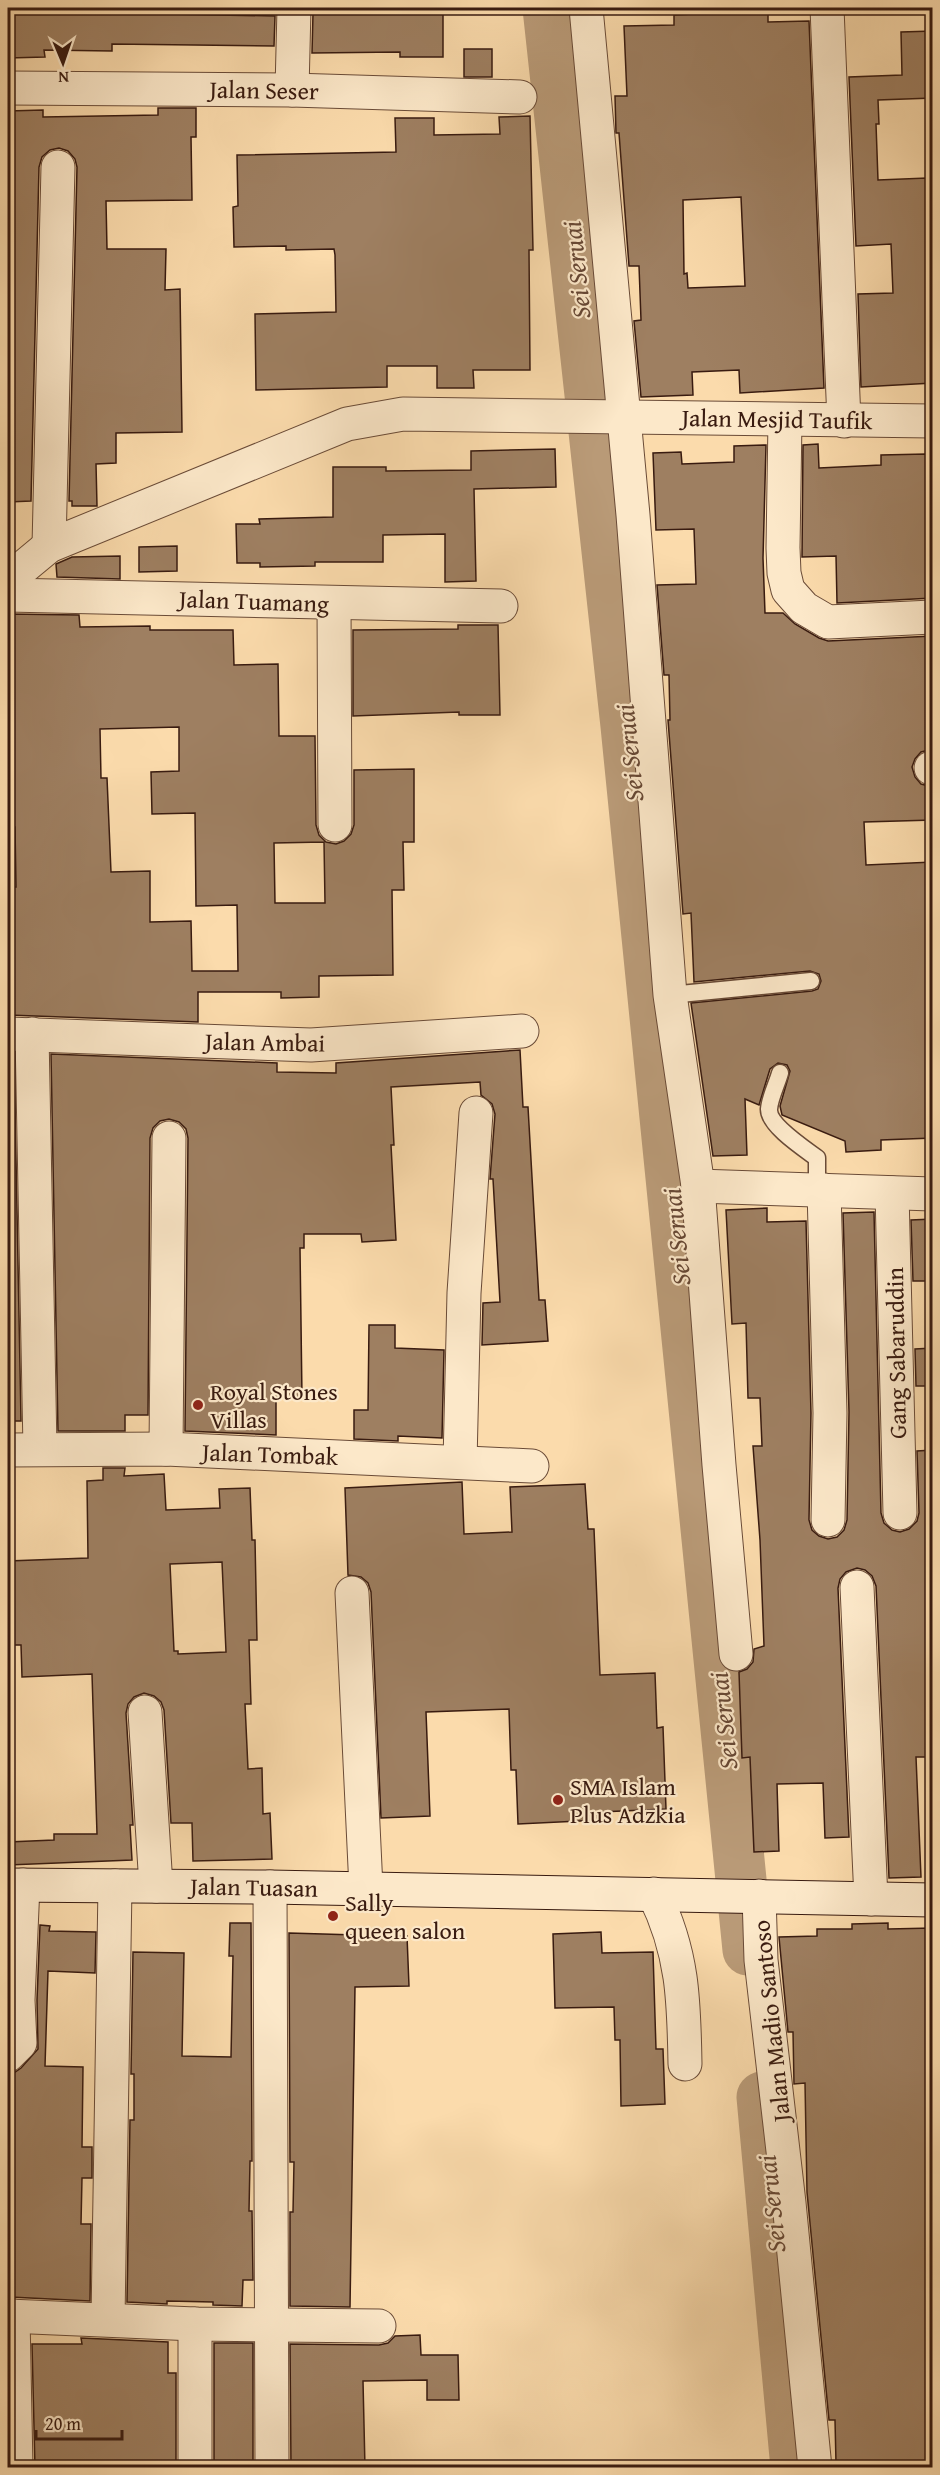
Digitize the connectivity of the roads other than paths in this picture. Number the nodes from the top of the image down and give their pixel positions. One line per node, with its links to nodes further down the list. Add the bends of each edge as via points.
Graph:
1 (294, 8): 5 (street)
2 (586, 8): 8 (street)
3 (827, 8): 10 (street)
4 (8, 88): 5 (street, Jalan Seser)
5 (292, 90): 6 (street, Jalan Seser)
6 (520, 97)
7 (58, 167): 12 (street)
8 (614, 417): 9 (street, Jalan Mesjid Taufik); 12 (street, Jalan Mesjid Taufik, via 403,414 347,424); 20 (street, via 633,515)
9 (785, 420): 10 (street, Jalan Mesjid Taufik); 17 (street, via 783,548 788,590 804,608 828,622)
10 (844, 421): 11 (street, Jalan Mesjid Taufik)
11 (933, 421)
12 (49, 546): 13 (street, Jalan Mesjid Taufik)
13 (8, 580)
14 (8, 595): 15 (street, Jalan Tuamang)
15 (334, 603): 16 (street, Jalan Tuamang); 18 (street)
16 (501, 606)
17 (933, 617)
18 (335, 825)
19 (811, 981): 20 (lane)
20 (670, 995): 26 (street)
21 (522, 1031): 22 (street, Jalan Ambai, via 311,1045)
22 (20, 1034): 31 (street)
23 (780, 1073): 27 (lane, via 770,1117 817,1158)
24 (476, 1113): 33 (street, via 464,1293)
25 (169, 1138): 32 (street)
26 (698, 1186): 27 (street); 39 (street)
27 (821, 1190): 28 (street); 36 (street, via 830,1413)
28 (892, 1192): 29 (street); 35 (street, Gang Sabaruddin)
29 (933, 1194)
30 (8, 1449): 31 (street, Jalan Tombak)
31 (40, 1449): 32 (street, Jalan Tombak)
32 (166, 1449): 33 (street, Jalan Tombak)
33 (460, 1462): 34 (street, Jalan Tombak)
34 (532, 1466)
35 (900, 1513)
36 (828, 1520)
37 (857, 1587): 48 (street)
38 (352, 1593): 45 (street)
39 (736, 1654)
40 (145, 1712): 43 (street)
41 (15, 1885): 42 (street, Jalan Tuasan); 50 (street, via 20,2043)
42 (115, 1886): 43 (street, Jalan Tuasan); 53 (street)
43 (156, 1886): 44 (street, Jalan Tuasan)
44 (270, 1887): 45 (street, Jalan Tuasan); 55 (street)
45 (366, 1888): 46 (street, Jalan Tuasan)
46 (654, 1894): 47 (street, Jalan Tuasan); 51 (street, via 672,1934 684,1997)
47 (756, 1896): 48 (street, Jalan Tuasan); 60 (street, Jalan Madio Santoso)
48 (871, 1899): 49 (street, Jalan Tuasan)
49 (933, 1900)
50 (8, 2055)
51 (685, 2064)
52 (10, 2316): 53 (street); 57 (street)
53 (108, 2319): 54 (street)
54 (195, 2324): 55 (street); 58 (street)
55 (273, 2326): 56 (street); 59 (street)
56 (380, 2326)
57 (16, 2468)
58 (195, 2468)
59 (272, 2468)
60 (815, 2468)

